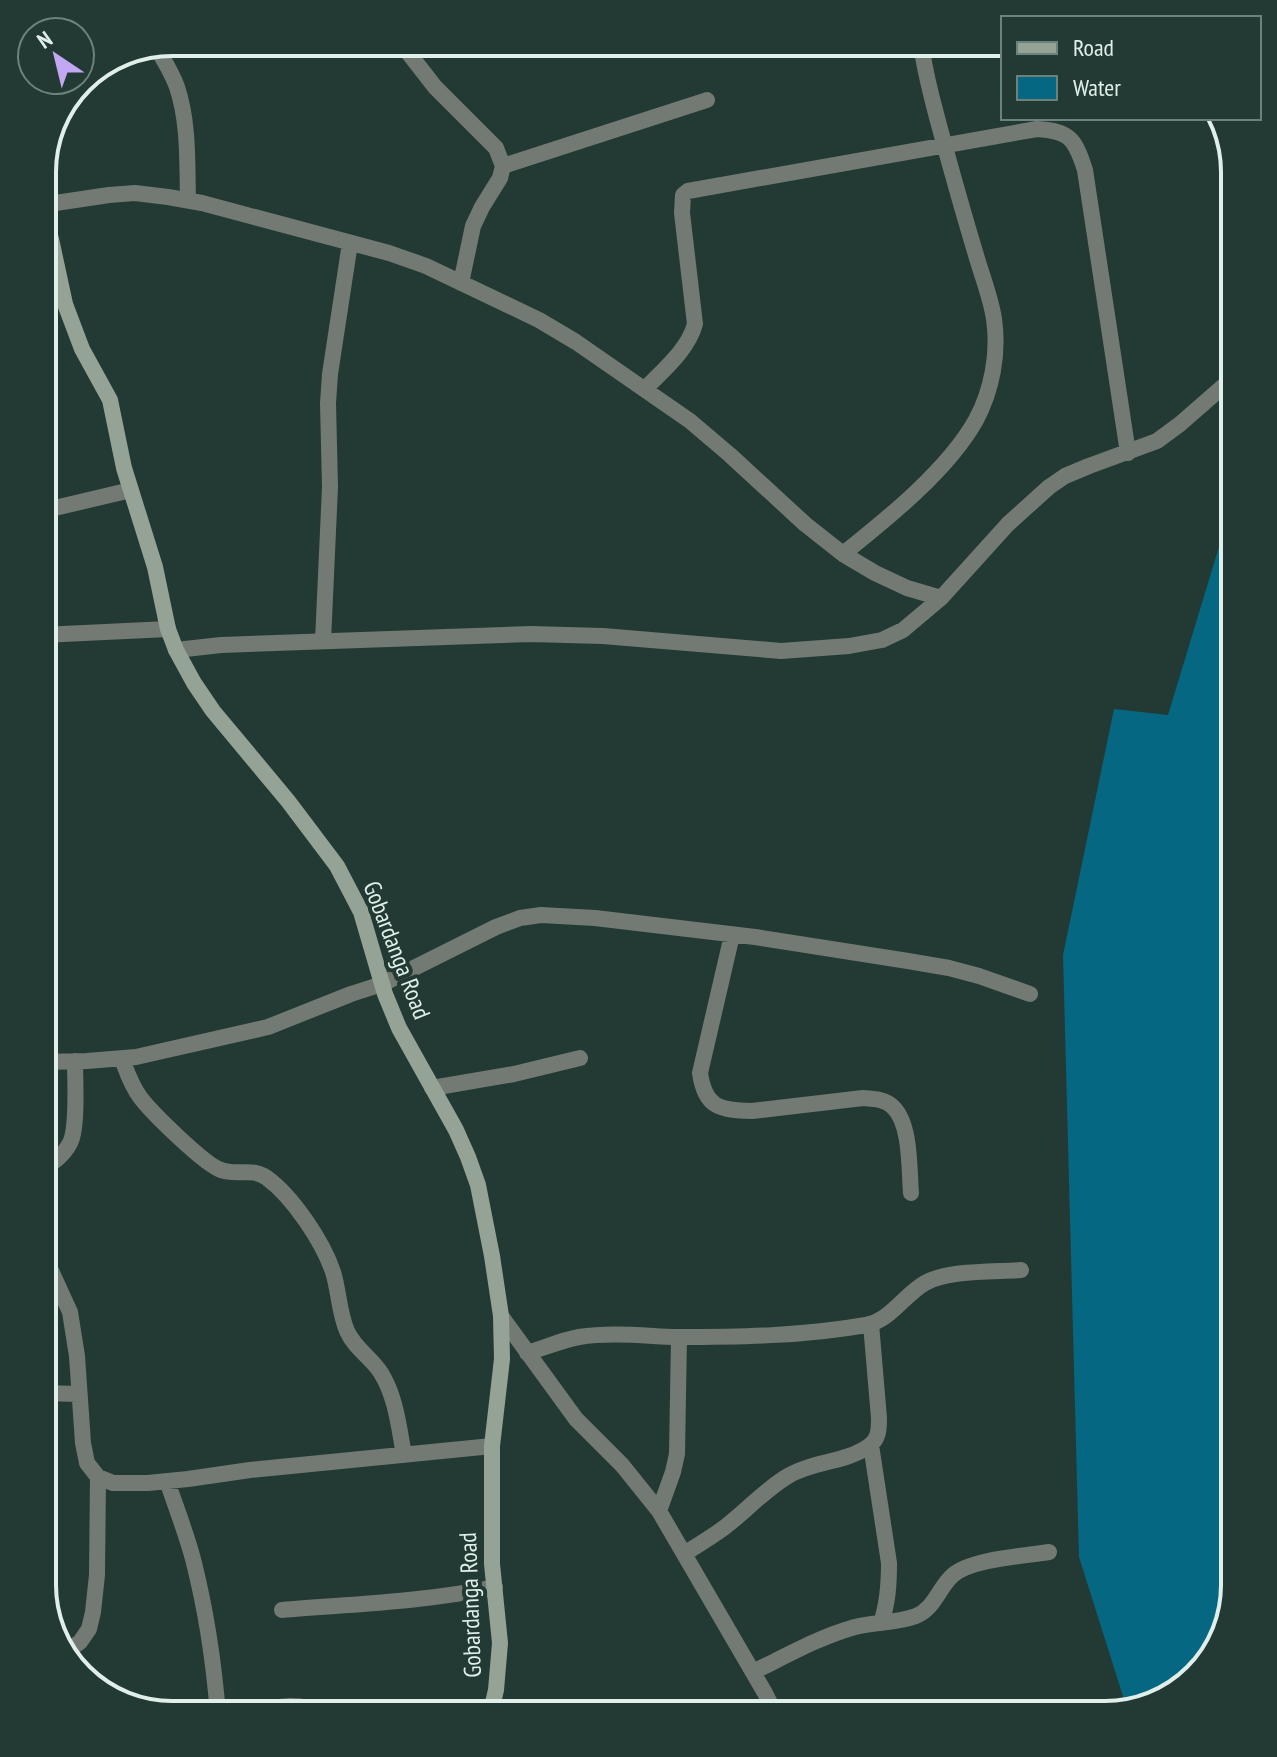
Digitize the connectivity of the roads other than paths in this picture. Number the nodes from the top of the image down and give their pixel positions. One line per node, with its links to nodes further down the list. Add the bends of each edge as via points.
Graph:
1 (411, 56): 6 (street, via 496,148)
2 (922, 56): 5 (street)
3 (162, 57): 7 (street, via 181,103)
4 (707, 100): 6 (street)
5 (945, 146): 13 (street, via 683,195 695,324 682,349); 14 (street, via 1037,129 1066,134 1080,154); 17 (street, via 994,319 995,353 985,402 960,442 896,511)
6 (503, 166): 11 (street, via 473,226)
7 (188, 200): 8 (street, via 135,193); 9 (street)
8 (56, 205)
9 (350, 243): 11 (street, via 426,266); 21 (street, via 329,388)
10 (56, 262): 15 (main road, Gobardanga Road, via 74,328 110,400)
11 (461, 283): 13 (street, via 539,320)
12 (1221, 388): 14 (street, via 1157,441)
13 (645, 389): 17 (street, via 690,421)
14 (1128, 453): 18 (street, via 1049,487)
15 (131, 490): 16 (street); 19 (main road, Gobardanga Road)
16 (56, 508)
17 (843, 554): 18 (street, via 907,588)
18 (941, 598): 21 (street, via 903,630 882,640 822,649 781,651 531,634)
19 (168, 629): 20 (street); 22 (main road, Gobardanga Road)
20 (56, 634)
21 (323, 641): 22 (street)
22 (176, 650): 24 (main road, Gobardanga Road, via 213,711 337,866 361,912)
23 (732, 935): 24 (street, via 541,915 496,927); 25 (street, via 949,968); 32 (street, via 700,1073 707,1099 717,1106 752,1111 878,1099 892,1106 904,1126)
24 (382, 984): 27 (street, via 268,1027); 30 (main road, Gobardanga Road)
25 (1030, 994)
26 (580, 1058): 30 (street)
27 (122, 1059): 28 (street); 43 (street, via 140,1098 205,1162 222,1171 253,1171 266,1177 307,1223 333,1272 346,1328 388,1386)
28 (75, 1061): 29 (street); 31 (street, via 72,1141)
29 (56, 1062)
30 (432, 1088): 35 (main road, Gobardanga Road, via 478,1185)
31 (56, 1159)
32 (911, 1193)
33 (1021, 1270): 36 (street, via 928,1281)
34 (56, 1282): 40 (street, via 70,1312)
35 (501, 1316): 38 (street); 42 (main road, Gobardanga Road)
36 (871, 1324): 37 (street, via 790,1335); 41 (street, via 879,1429)
37 (679, 1337): 38 (street, via 578,1337); 46 (street, via 677,1454)
38 (527, 1353): 46 (street, via 576,1419)
39 (56, 1393): 40 (street)
40 (79, 1394): 44 (street, via 87,1463)
41 (871, 1445): 48 (street, via 790,1475); 51 (street, via 889,1563)
42 (492, 1446): 43 (street); 49 (main road, Gobardanga Road)
43 (404, 1455): 45 (street)
44 (98, 1477): 45 (street, via 113,1483); 52 (street, via 93,1612 89,1629)
45 (167, 1481): 54 (street, via 201,1596)
46 (659, 1511): 48 (street)
47 (1049, 1552): 51 (street, via 962,1569 925,1611)
48 (684, 1554): 53 (street)
49 (495, 1587): 50 (street, via 394,1602); 55 (main road, Gobardanga Road, via 500,1643)
50 (282, 1610)
51 (881, 1623): 53 (street, via 854,1627)
52 (74, 1646)
53 (753, 1672): 56 (street)
54 (216, 1701)
55 (493, 1701)
56 (769, 1701)

